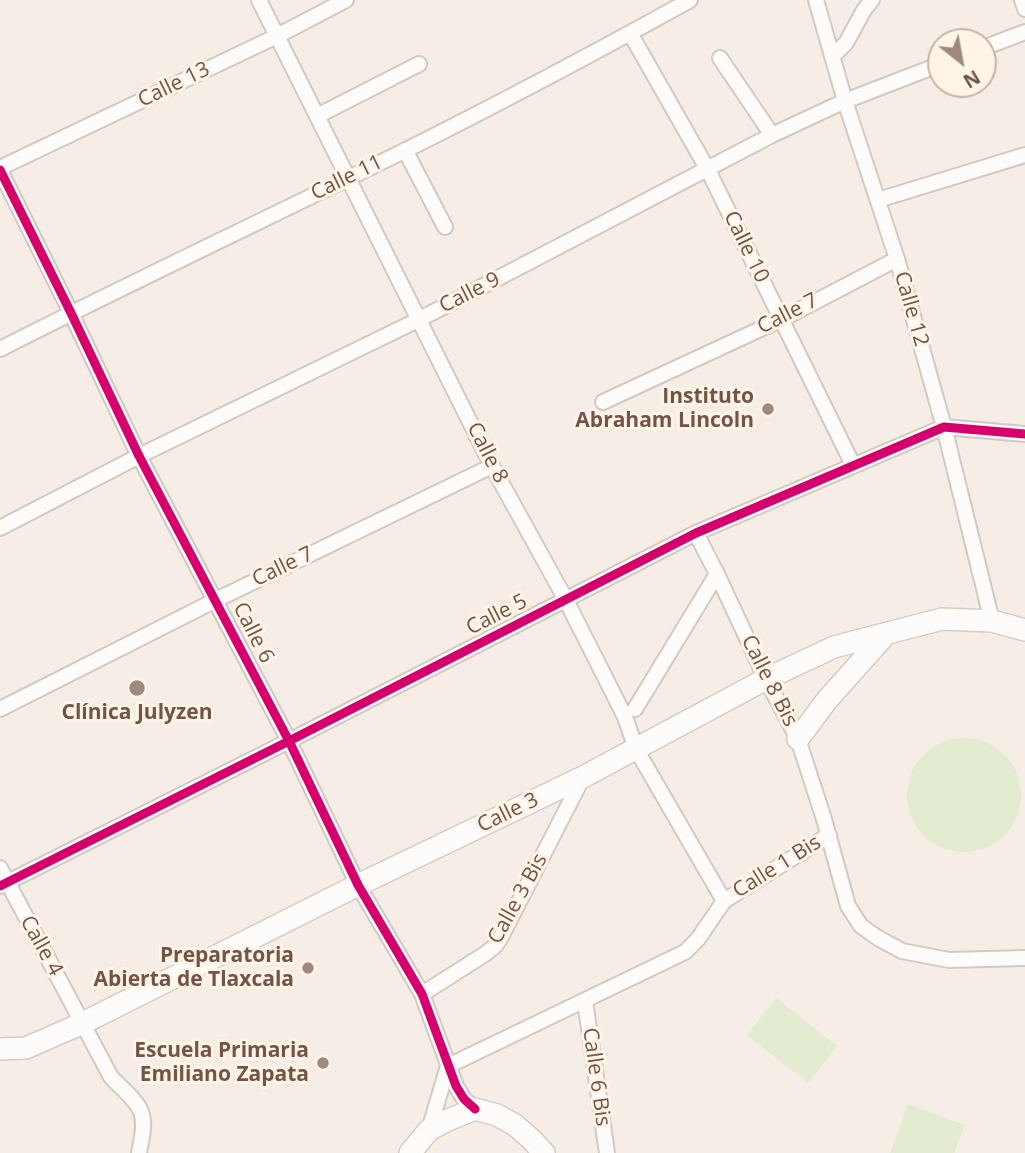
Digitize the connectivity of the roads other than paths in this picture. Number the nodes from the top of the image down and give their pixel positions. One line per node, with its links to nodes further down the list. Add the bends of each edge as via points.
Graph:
1 (259, 0): 10 (street, Calle 8)
2 (346, 0): 10 (street, Calle 13)
3 (690, 0): 9 (street, Calle 11)
4 (816, 0): 12 (street, Calle 12)
5 (872, 0): 12 (street)
6 (1022, 0): 7 (street)
7 (1025, 9)
8 (1025, 32): 11 (street)
9 (630, 33): 19 (street, Calle 11); 22 (street, Calle 10)
10 (277, 36): 17 (street, Calle 8); 21 (street, Calle 13)
11 (997, 43)
12 (832, 57): 16 (street, Calle 12)
13 (720, 58): 18 (street)
14 (419, 64): 17 (street)
15 (927, 69): 16 (street, Calle 9)
16 (845, 101): 18 (street, Calle 9); 24 (street, Calle 12)
17 (317, 116): 23 (street, Calle 8)
18 (772, 135): 22 (street, Calle 9)
19 (405, 150): 23 (street, Calle 11); 25 (street)
20 (1025, 155): 24 (street)
21 (0, 169): 27 (street, Calle 6)
22 (708, 170): 28 (street, Calle 10); 29 (street, Calle 9)
23 (348, 178): 27 (street, Calle 11); 29 (street, Calle 8)
24 (878, 200): 26 (street, Calle 12)
25 (445, 227)
26 (897, 259): 28 (street, Calle 7); 32 (street, Calle 12)
27 (71, 313): 30 (street, Calle 11); 34 (street, Calle 6)
28 (782, 318): 31 (street, Calle 7); 35 (street, Calle 10)
29 (420, 319): 34 (street, Calle 9); 36 (street, Calle 8)
30 (0, 349)
31 (603, 402)
32 (944, 427): 33 (street, Calle 5); 35 (street, Calle 5); 42 (street, Calle 12)
33 (1025, 434)
34 (139, 456): 37 (street, Calle 9); 40 (street, Calle 6)
35 (853, 465): 38 (street, Calle 5)
36 (492, 466): 40 (street, Calle 7); 41 (street, Calle 8)
37 (0, 527)
38 (696, 533): 39 (street, Calle 8 Bis); 41 (street, Calle 5)
39 (717, 574): 45 (street, Calle 8 Bis); 47 (street)
40 (216, 600): 46 (street, Calle 7); 49 (street, Calle 6)
41 (566, 600): 49 (street, Calle 5); 50 (street, Calle 8, via 625,717)
42 (992, 621): 43 (main road, Calle 3); 44 (main road, Calle 3, via 942,619)
43 (1025, 630)
44 (886, 634): 45 (main road, Calle 3, via 834,647); 48 (main road)
45 (766, 679): 48 (street, Calle 8 Bis); 50 (main road, Calle 3)
46 (0, 709)
47 (635, 709)
48 (798, 739): 52 (street, Calle 8 Bis)
49 (289, 741): 54 (street, Calle 6); 55 (street, Calle 5)
50 (636, 749): 51 (main road, Calle 3); 56 (street, Calle 8)
51 (583, 777): 54 (main road, Calle 3); 58 (street, Calle 3 Bis, via 495,946)
52 (829, 835): 56 (street, Calle 1 Bis); 57 (street, Calle 1 Bis, via 848,906 861,926 878,938 902,951 949,960)
53 (0, 869): 55 (street, Calle 4)
54 (358, 884): 58 (street, Calle 6); 60 (main road, Calle 3)
55 (3, 885): 60 (street, Calle 4)
56 (724, 901): 59 (street, Calle 1 Bis, via 685,952)
57 (1025, 958)
58 (422, 994): 62 (street, Calle 6)
59 (585, 1000): 62 (street, Calle 1 Bis); 68 (street, Calle 6 Bis)
60 (83, 1023): 61 (main road, Calle 3, via 26,1048); 65 (street, Calle 4, via 111,1077 142,1113)
61 (0, 1048)
62 (448, 1066): 63 (street, Calle 6, via 456,1086); 64 (street)
63 (475, 1110): 64 (main road); 67 (main road, via 515,1125)
64 (429, 1130): 66 (main road)
65 (139, 1153)
66 (410, 1153)
67 (544, 1153)
68 (607, 1153)

